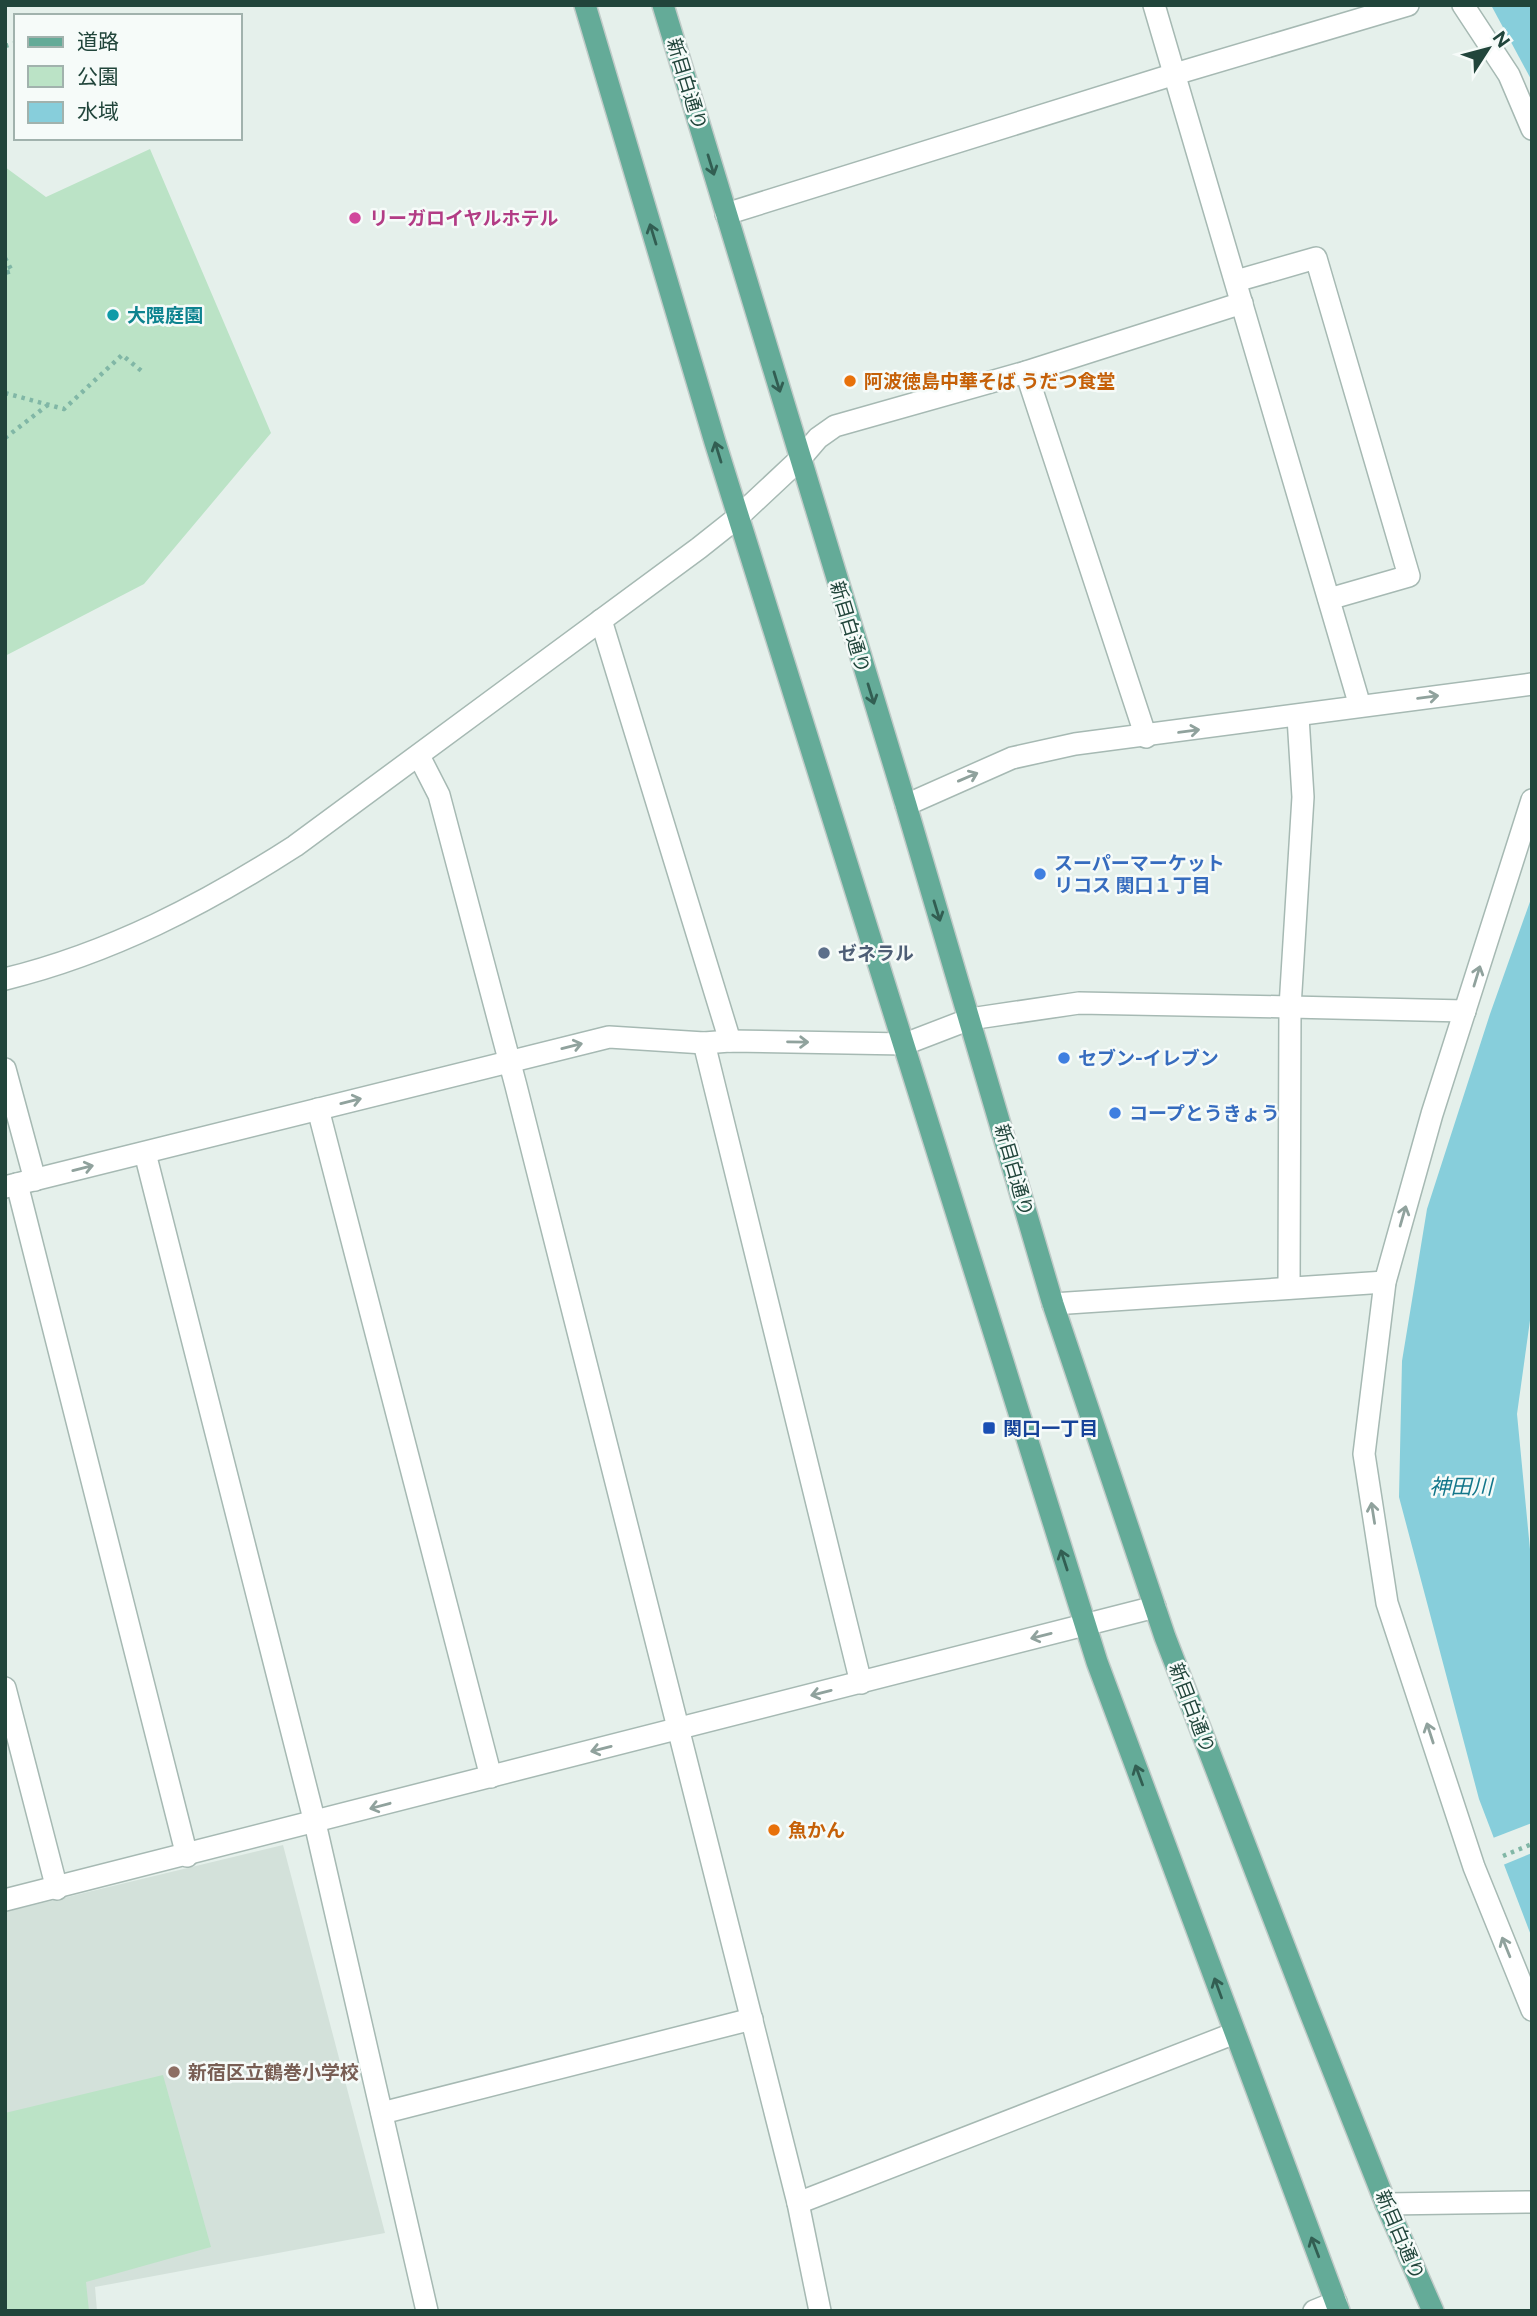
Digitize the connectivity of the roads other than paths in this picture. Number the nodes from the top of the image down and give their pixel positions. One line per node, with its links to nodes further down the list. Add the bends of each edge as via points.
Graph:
1 (585, 5): 13 (main road, one-way to 1)
2 (663, 5): 8 (main road, 新目白通り, one-way to 8)
3 (1154, 5): 6 (street)
4 (1408, 5): 6 (street)
5 (1463, 5): 7 (street, via 1509,75)
6 (1175, 74): 8 (street); 9 (street)
7 (1532, 129)
8 (726, 214): 12 (main road, 新目白通り, one-way to 12)
9 (1236, 281): 10 (street); 14 (street, via 1316,258 1406,562 1409,576)
10 (1242, 303): 11 (street); 14 (street)
11 (1026, 372): 12 (street, via 835,426); 19 (street)
12 (800, 459): 13 (street); 22 (main road, 新目白通り, one-way to 22)
13 (738, 517): 15 (street); 29 (main road)
14 (1329, 599): 17 (street)
15 (601, 620): 20 (street); 27 (street)
16 (1532, 684): 17 (street, one-way to 16)
17 (1360, 706): 18 (street)
18 (1298, 717): 19 (street, one-way to 18); 24 (street, via 1303,797)
19 (1146, 737): 22 (street, one-way to 19, via 1012,758 1075,744)
20 (419, 756): 23 (street, via 236,884 110,946); 30 (street, via 439,795)
21 (1532, 800): 25 (street, one-way to 21)
22 (906, 805): 26 (main road, 新目白通り, one-way to 26)
23 (5, 979)
24 (1290, 1007): 25 (street); 26 (street, via 1079,1003); 36 (street)
25 (1465, 1012): 35 (street, one-way to 25)
26 (970, 1019): 29 (street); 37 (main road, 新目白通り)
27 (730, 1041): 28 (street); 29 (street, one-way to 29)
28 (704, 1043): 30 (street, one-way to 28, via 610,1037); 40 (street)
29 (905, 1044): 39 (main road, one-way to 29)
30 (510, 1062): 32 (street, one-way to 30); 42 (street)
31 (5, 1069): 34 (street)
32 (318, 1109): 33 (street); 43 (street)
33 (145, 1153): 34 (street, one-way to 33); 44 (street)
34 (19, 1184): 45 (street)
35 (1385, 1282): 36 (street); 48 (street, one-way to 35, via 1474,1867 1387,1603 1364,1454)
36 (1289, 1288): 37 (street)
37 (1053, 1304): 38 (main road, 新目白通り)
38 (1155, 1607): 39 (street); 54 (main road, 新目白通り)
39 (1085, 1625): 40 (street, one-way to 40); 50 (main road, one-way to 39)
40 (860, 1683): 42 (street, one-way to 42)
41 (5, 1688): 46 (street)
42 (678, 1729): 43 (street, one-way to 43); 49 (street)
43 (491, 1777): 44 (street, one-way to 44)
44 (315, 1823): 45 (street); 51 (street)
45 (187, 1856): 46 (street)
46 (57, 1889): 47 (street)
47 (5, 1900)
48 (1532, 2010)
49 (752, 2020): 51 (street); 53 (street)
50 (1235, 2033): 53 (street); 55 (main road, one-way to 50)
51 (382, 2113): 56 (street)
52 (1532, 2202): 54 (street)
53 (798, 2203): 57 (street)
54 (1386, 2204): 59 (main road, 新目白通り)
55 (1337, 2306): 58 (street)
56 (427, 2311)
57 (820, 2311)
58 (1314, 2311)
59 (1433, 2311)

